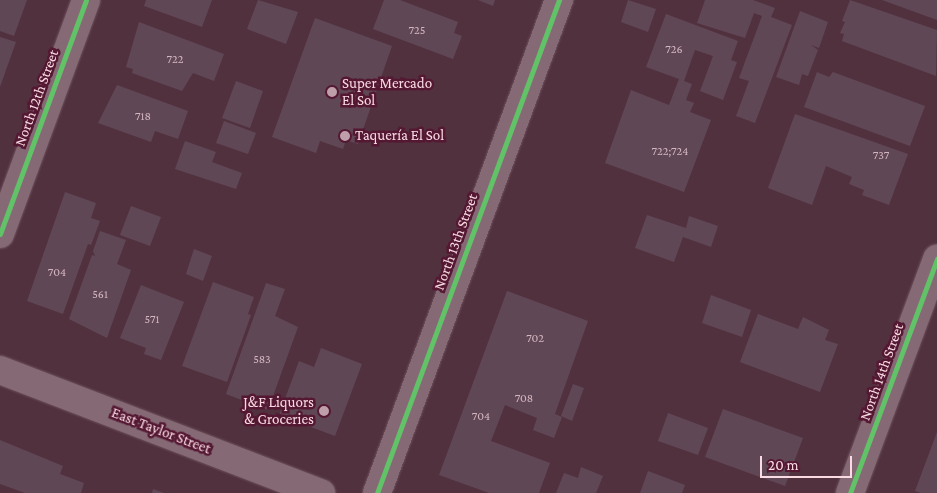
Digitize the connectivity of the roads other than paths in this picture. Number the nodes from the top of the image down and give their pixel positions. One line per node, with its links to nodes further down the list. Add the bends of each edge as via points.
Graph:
1 (86, 0): 3 (main road, North 12th Street)
2 (559, 0): 7 (main road, North 13th Street)
3 (0, 234)
4 (937, 259): 8 (main road, North 14th Street)
5 (0, 370): 6 (main road, East Taylor Street)
6 (321, 493)
7 (377, 493)
8 (850, 493)

